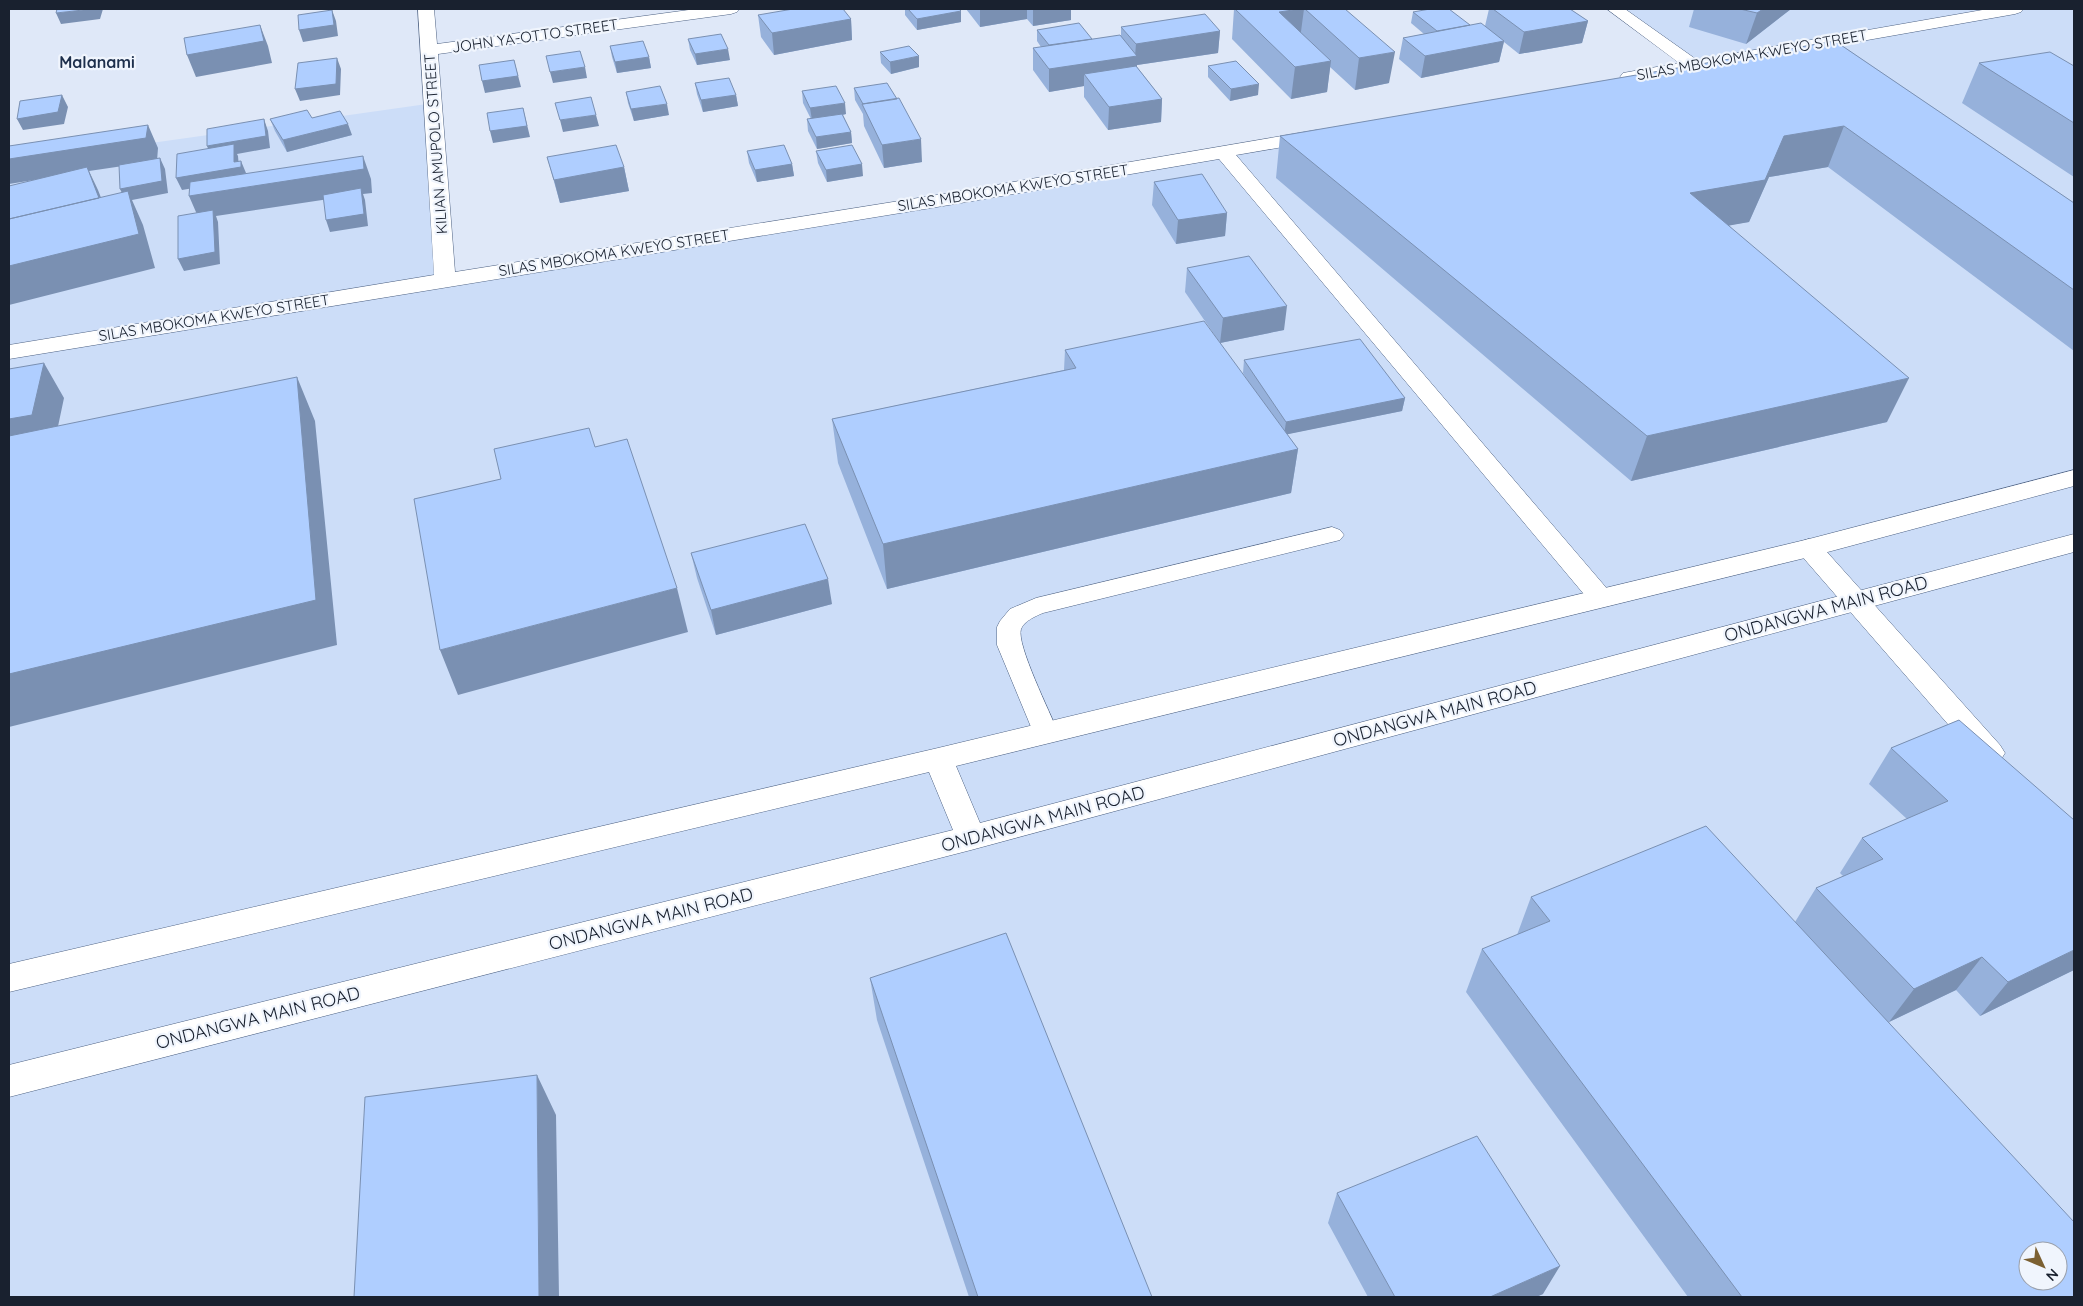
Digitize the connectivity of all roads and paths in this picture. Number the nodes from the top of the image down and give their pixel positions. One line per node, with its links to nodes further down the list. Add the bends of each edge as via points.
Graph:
1 (426, 9): 5 (street, KILIAN AMUPOLO STREET)
2 (731, 9): 5 (street, JOHN YA-OTTO STREET)
3 (1615, 9): 6 (street)
4 (2016, 9): 6 (street, SILAS MBOKOMA KWEYO STREET)
5 (429, 50): 10 (street, KILIAN AMUPOLO STREET)
6 (1694, 65): 7 (street, SILAS MBOKOMA KWEYO STREET)
7 (1615, 80)
8 (1332, 133): 9 (street, SILAS MBOKOMA KWEYO STREET)
9 (1224, 153): 10 (street, SILAS MBOKOMA KWEYO STREET); 16 (street)
10 (445, 280): 11 (street, SILAS MBOKOMA KWEYO STREET)
11 (9, 352)
12 (2074, 478): 15 (street)
13 (1332, 535): 18 (lane, via 1036,606 1019,615 1009,627 1010,645)
14 (2074, 543): 17 (street, ONDANGWA MAIN ROAD)
15 (1809, 548): 16 (street); 17 (street)
16 (1602, 598): 18 (street)
17 (1854, 602): 20 (street); 21 (street, ONDANGWA MAIN ROAD)
18 (1045, 732): 19 (street)
19 (938, 759): 21 (street); 22 (street)
20 (2008, 773)
21 (971, 838): 23 (street, ONDANGWA MAIN ROAD)
22 (9, 978)
23 (9, 1081)

